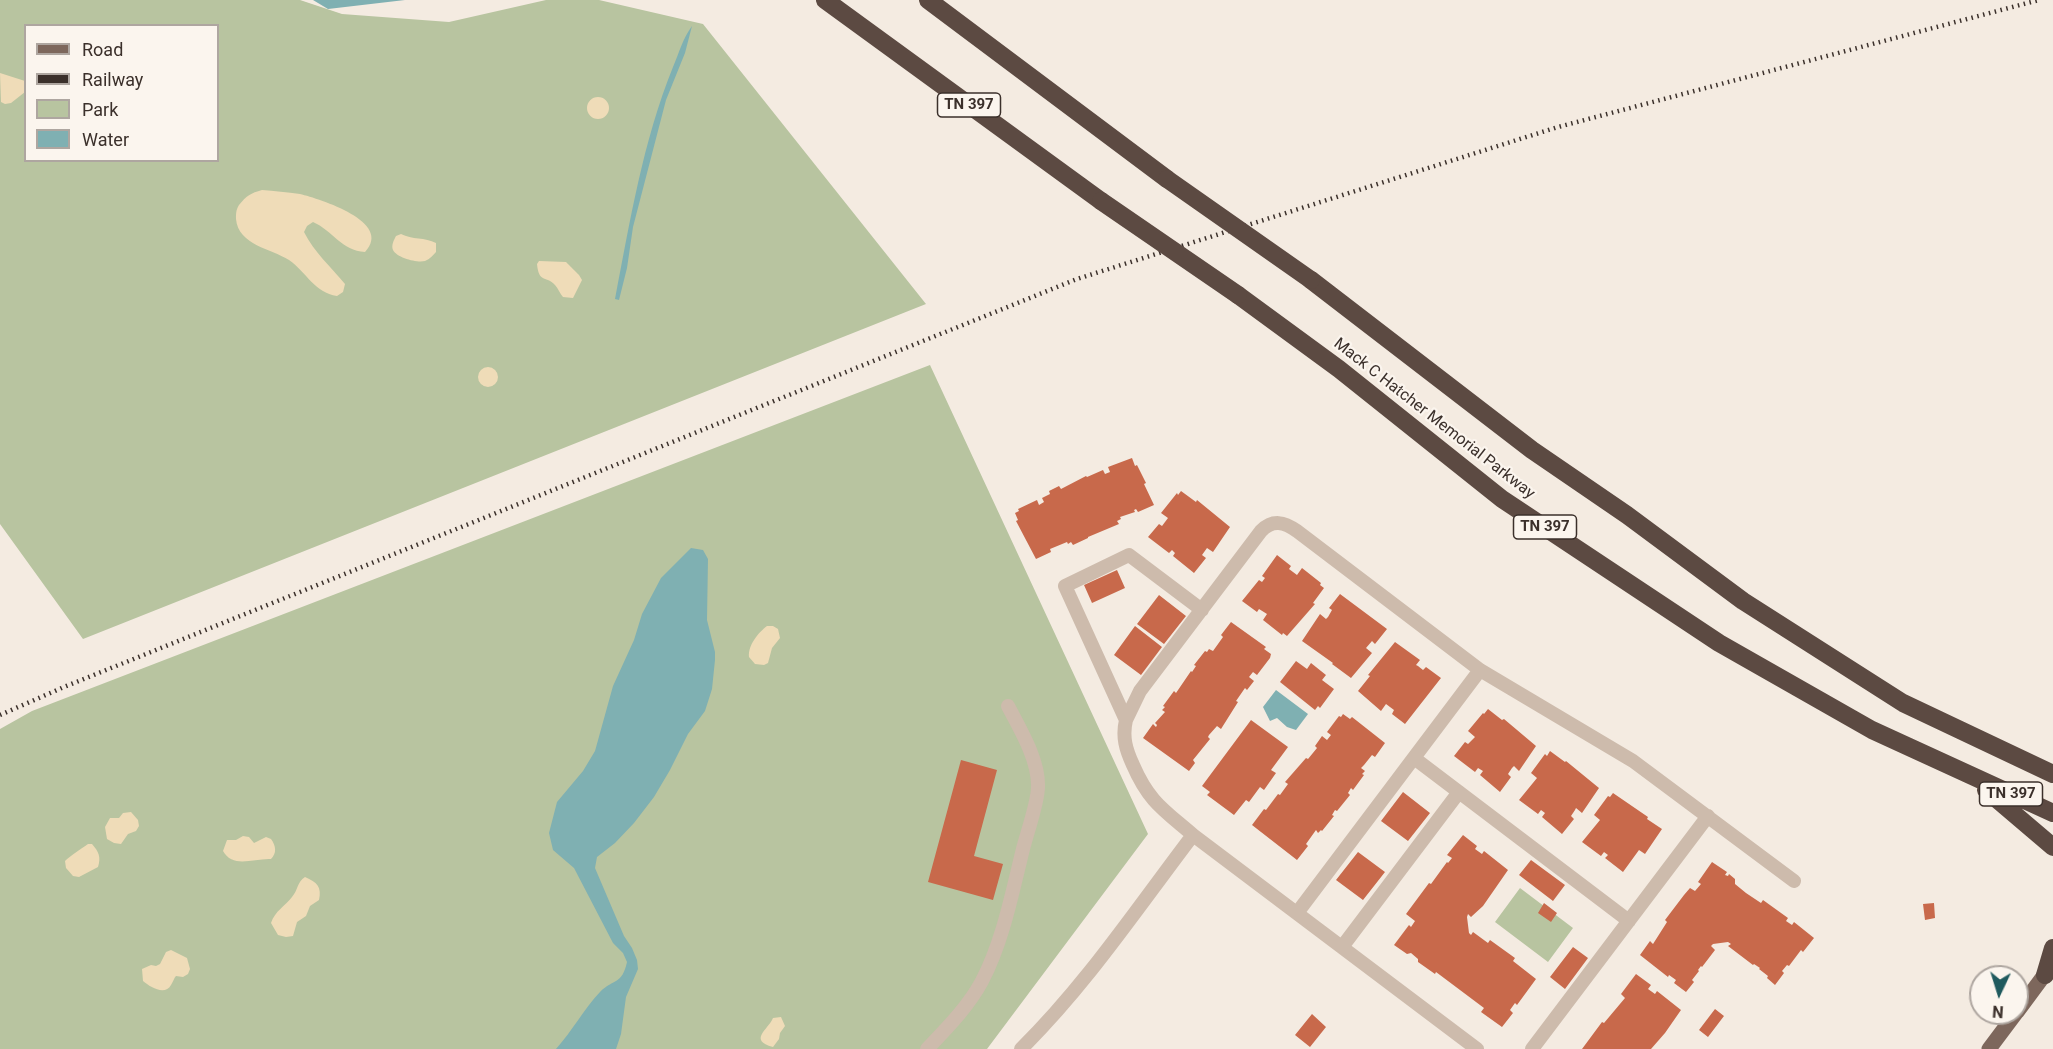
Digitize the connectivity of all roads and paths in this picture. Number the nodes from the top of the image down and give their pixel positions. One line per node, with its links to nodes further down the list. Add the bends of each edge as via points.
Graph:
1 (825, 0): 9 (highway, Mack C Hatcher Memorial Parkway / TN 397, bridge, via 1348,376 1502,499 1719,643 1872,730)
2 (928, 0): 8 (highway, Mack C Hatcher Memorial Parkway / TN 397, bridge, via 1167,179 1311,280 1532,450 1743,600 1903,703)
3 (1202, 610): 4 (street, via 1261,531 1270,524 1283,523); 6 (street, via 1140,691); 6 (street, via 1129,555 1065,586)
4 (1480, 670): 7 (street); 12 (street, via 1616,750)
5 (1008, 706): 23 (street, via 1032,752 1038,787 1013,888 986,972 971,999)
6 (1126, 720): 13 (street, via 1124,743 1142,786 1158,806)
7 (1414, 758): 10 (street); 16 (street)
8 (2053, 774)
9 (1968, 775): 11 (highway, Mack C Hatcher Memorial Parkway / TN 397); 14 (highway)
10 (1459, 792): 17 (street); 18 (street)
11 (2053, 813)
12 (1708, 816): 15 (street); 17 (street)
13 (1193, 835): 16 (street); 24 (street, via 1074,991)
14 (2053, 847)
15 (1794, 881)
16 (1297, 913): 18 (street)
17 (1629, 921): 26 (street)
18 (1342, 947): 25 (street)
19 (2053, 948): 20 (highway)
20 (2049, 969): 21 (main road)
21 (2029, 996)
22 (2007, 1025): 27 (main road)
23 (927, 1049)
24 (1021, 1049)
25 (1477, 1049)
26 (1532, 1049)
27 (1989, 1049)

